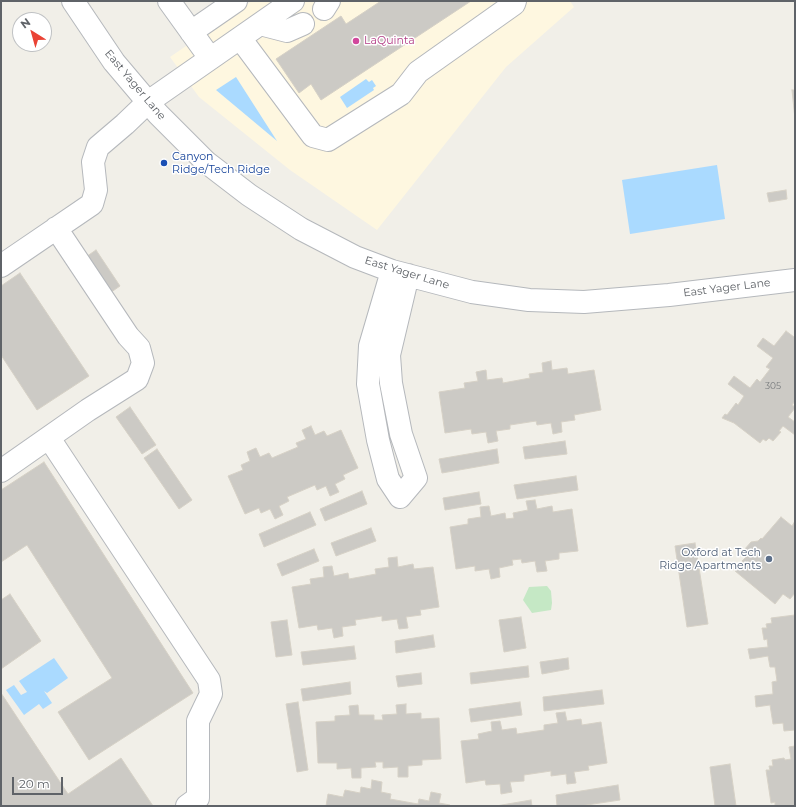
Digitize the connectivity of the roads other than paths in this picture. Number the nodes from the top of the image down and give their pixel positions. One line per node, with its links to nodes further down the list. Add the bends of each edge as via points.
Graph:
1 (61, 1): 6 (street)
2 (169, 1): 9 (street)
3 (236, 1): 9 (street)
4 (293, 1): 7 (street)
5 (515, 1): 10 (street, via 418,72 401,94 328,140 313,136)
6 (78, 8): 12 (street, East Yager Lane, via 114,62)
7 (260, 24): 8 (street, via 286,31); 10 (street)
8 (303, 24)
9 (191, 32): 11 (street)
10 (240, 38): 11 (street)
11 (210, 58): 12 (street)
12 (148, 102): 13 (street, via 98,147 93,162 96,190 92,204); 15 (street, East Yager Lane, via 206,162 248,195 355,257)
13 (56, 228): 14 (street); 17 (street, via 128,336 139,348 142,363 137,378)
14 (1, 266)
15 (400, 273): 15 (street, via 370,346 368,384 388,479 400,497 416,478 401,434 391,383 389,354); 16 (street, East Yager Lane, via 472,292 529,300 584,302)
16 (795, 280)
17 (49, 438): 18 (street); 19 (street, via 209,680 211,694 198,721 198,798)
18 (1, 471)
19 (186, 806)

